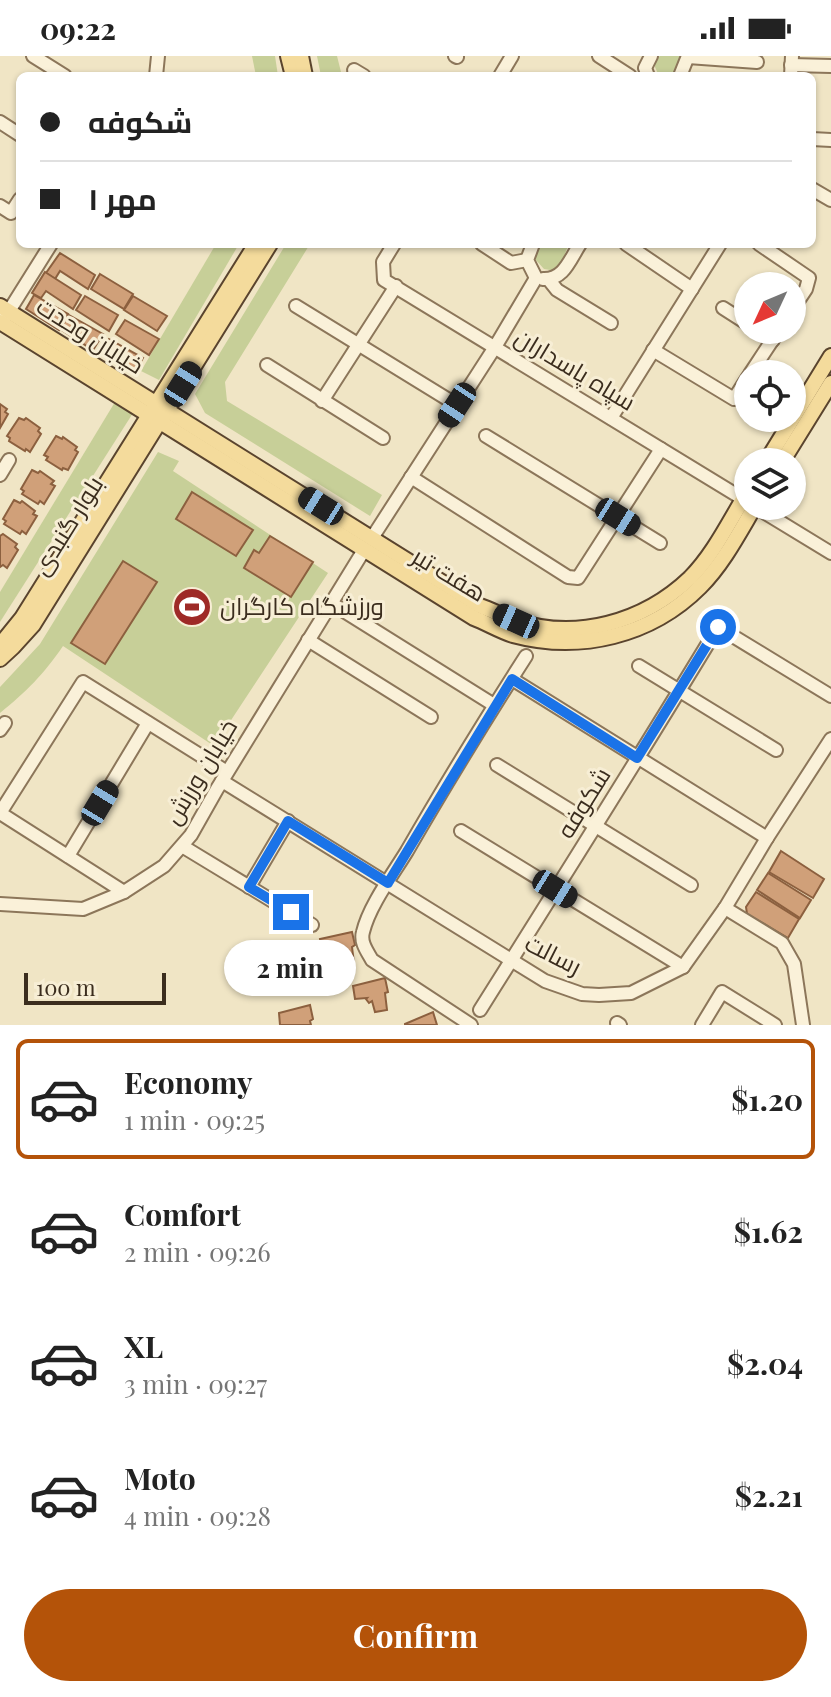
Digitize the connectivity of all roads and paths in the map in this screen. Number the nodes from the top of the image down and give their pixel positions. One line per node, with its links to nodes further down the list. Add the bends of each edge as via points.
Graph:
1 (33, 56): 7 (street)
2 (599, 56): 8 (street)
3 (688, 57): 4 (street)
4 (757, 62)
5 (791, 66): 6 (street)
6 (831, 66)
7 (59, 72)
8 (624, 72)
9 (48, 248): 27 (street)
10 (254, 248): 38 (main road)
11 (267, 248): 38 (main road)
12 (392, 248): 22 (street, via 383,262)
13 (488, 248): 19 (street, via 511,263)
14 (532, 248): 19 (street)
15 (578, 248): 21 (street, خیابان ورزش, via 560,276)
16 (632, 248): 23 (street)
17 (718, 248): 23 (street)
18 (765, 248): 20 (street)
19 (527, 260): 21 (street)
20 (800, 272)
21 (543, 279): 28 (street); 30 (street, خیابان ورزش)
22 (390, 283): 29 (street); 30 (street, سپاه پاسداران)
23 (692, 289): 31 (street)
24 (296, 306): 29 (street)
25 (723, 308): 26 (street)
26 (734, 315)
27 (2, 318): 38 (main road, خیابان وحدت)
28 (611, 323)
29 (358, 345): 36 (street); 37 (street)
30 (495, 347): 37 (street, خیابان ورزش); 39 (street, سپاه پاسداران)
31 (653, 350): 35 (street); 39 (street)
32 (831, 356): 42 (main road)
33 (267, 365): 36 (street)
34 (831, 383): 43 (main road)
35 (734, 399)
36 (322, 401): 41 (street)
37 (457, 405): 47 (street, خیابان ورزش)
38 (158, 413): 53 (main road, هفت تیر); 57 (main road, بلوار گنبدی); 59 (main road, بلوار گنبدی, via 33,625)
39 (611, 418): 44 (street, سپاه پاسداران)
40 (486, 436): 49 (street)
41 (383, 438)
42 (775, 448)
43 (791, 448)
44 (661, 449): 48 (street, سپاه پاسداران); 49 (street)
45 (9, 460): 46 (street)
46 (0, 475)
47 (411, 477): 49 (street, via 568,577 578,578); 53 (street, خیابان ورزش)
48 (734, 492)
49 (618, 517): 52 (street)
50 (736, 520): 53 (main road, هفت تیر, via 691,576 662,601 591,628 553,629 516,621)
51 (779, 520): 54 (street, سپاه پاسداران)
52 (660, 543)
53 (368, 544): 55 (street, خیابان ورزش)
54 (831, 553)
55 (331, 603): 56 (street, خیابان ورزش); 64 (street)
56 (308, 640): 65 (street); 72 (street, خیابان ورزش)
57 (0, 645)
58 (526, 656): 61 (street)
59 (0, 659)
60 (639, 666): 62 (street)
61 (512, 679): 64 (street); 70 (street)
62 (679, 691): 63 (street, شکوفه, via 718,627); 68 (street); 70 (street, شکوفه)
63 (831, 696)
64 (494, 705): 80 (street)
65 (431, 717)
66 (148, 723): 72 (street, رسالت); 73 (street, رسالت, via 83,682); 79 (street)
67 (831, 739): 69 (street, رسالت)
68 (776, 750)
69 (827, 755): 77 (street, رسالت)
70 (637, 758): 75 (street, شکوفه); 77 (street)
71 (497, 765): 75 (street)
72 (224, 777): 74 (street, رسالت); 78 (street, خیابان ورزش)
73 (0, 813): 79 (street)
74 (288, 821): 80 (street, رسالت); 82 (street)
75 (596, 827): 81 (street); 83 (street, شکوفه)
76 (461, 831): 83 (street)
77 (767, 838): 86 (street, رسالت)
78 (182, 846): 82 (street); 84 (street, خیابان ورزش, via 164,866)
79 (68, 856): 84 (street)
80 (388, 883): 88 (street, رسالت); 91 (street, via 361,935 372,960)
81 (691, 885)
82 (249, 887): 87 (street)
83 (555, 889): 88 (street, شکوفه); 89 (street)
84 (124, 892): 85 (street, خیابان ورزش, via 83,909)
85 (0, 904)
86 (725, 908): 89 (street, رسالت); 94 (street, via 782,943 794,964)
87 (312, 925)
88 (511, 960): 89 (street, رسالت, via 569,991 599,995 631,993); 90 (street, شکوفه)
89 (683, 967)
90 (480, 1010)
91 (471, 1025)
92 (702, 1025): 93 (street, via 722,992)
93 (775, 1025)
94 (803, 1025)

